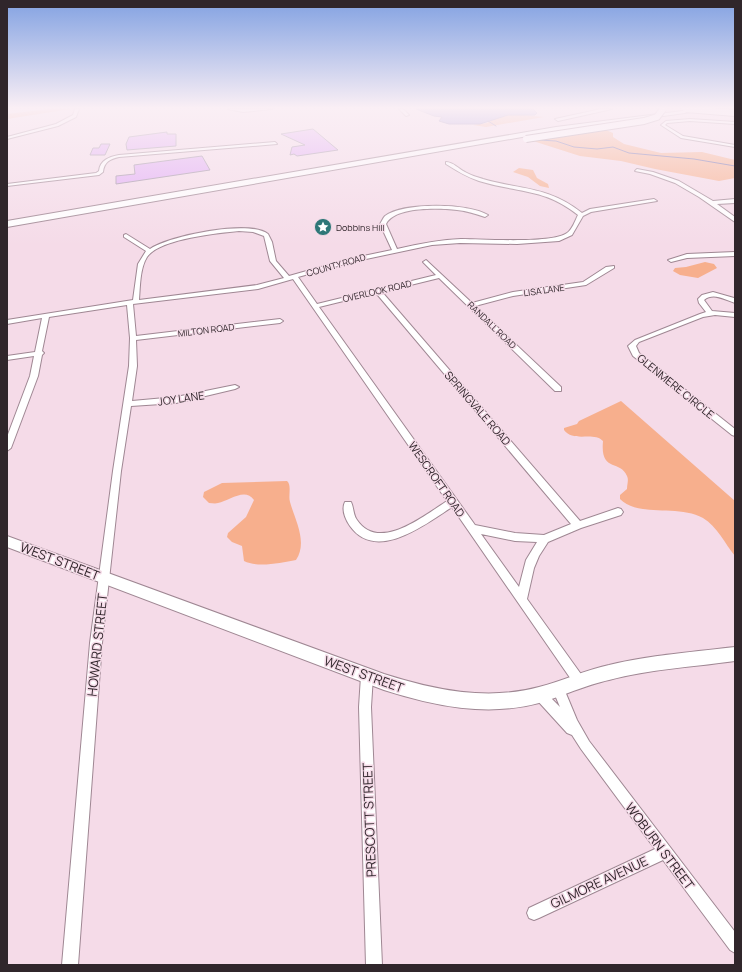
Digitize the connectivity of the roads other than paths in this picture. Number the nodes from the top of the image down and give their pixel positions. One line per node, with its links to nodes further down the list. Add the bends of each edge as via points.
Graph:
1 (138, 154): 8 (street, via 118,156 104,162 101,165 101,172 97,174)
2 (368, 154): 14 (highway)
3 (407, 154): 5 (highway)
4 (408, 154): 5 (highway, bridge)
5 (403, 155): 16 (highway)
6 (448, 162): 13 (street, via 462,173 485,182 561,199)
7 (637, 170): 11 (street, via 657,174 685,185)
8 (7, 185)
9 (654, 201): 13 (street, via 594,210)
10 (735, 201): 11 (street)
11 (712, 203): 15 (street)
12 (484, 215): 18 (street, via 448,207 405,210 392,214 385,218 383,224)
13 (581, 215): 18 (street, COUNTY ROAD, via 570,234 559,239 517,242 453,241)
14 (7, 216)
15 (735, 220)
16 (7, 224)
17 (126, 236): 19 (street)
18 (395, 250): 25 (street, COUNTY ROAD, via 350,260)
19 (149, 251): 25 (street, WESCROFT ROAD, via 163,244 200,235 254,230 266,236 274,262); 28 (street, HOWARD STREET, via 142,261)
20 (735, 254): 21 (street, via 687,256)
21 (671, 260)
22 (426, 262): 24 (street, RANDALL ROAD)
23 (612, 267): 29 (street, LISA LANE, via 593,281 584,284 513,294)
24 (440, 276): 26 (street, OVERLOOK ROAD); 29 (street, RANDALL ROAD)
25 (292, 278): 28 (street, COUNTY ROAD, via 240,290); 30 (street, WESCROFT ROAD)
26 (378, 291): 30 (street, OVERLOOK ROAD); 47 (street, SPRINGVALE ROAD)
27 (735, 301): 31 (street, via 718,295 705,296 701,299 702,303)
28 (133, 302): 32 (street, COUNTY ROAD); 36 (street, HOWARD STREET)
29 (471, 305): 40 (street, RANDALL ROAD)
30 (315, 306): 44 (street, WESCROFT ROAD)
31 (710, 314): 33 (street, GLENMERE CIRCLE); 42 (street, GLENMERE CIRCLE, via 697,316 637,341 632,344 632,348 636,354)
32 (46, 315): 35 (street, COUNTY ROAD); 37 (street)
33 (735, 315)
34 (280, 321): 36 (street, MILTON ROAD)
35 (7, 322)
36 (133, 338): 41 (street, HOWARD STREET)
37 (40, 353): 38 (street); 43 (street)
38 (7, 358)
39 (235, 387): 41 (street, JOY LANE, via 176,400)
40 (558, 389)
41 (127, 404): 51 (street, HOWARD STREET)
42 (735, 433)
43 (7, 448)
44 (454, 502): 45 (street, via 398,535 387,538 373,537 360,531 352,521); 48 (street, WESCROFT ROAD)
45 (348, 504)
46 (618, 512): 47 (street)
47 (578, 525): 49 (street)
48 (471, 528): 49 (street, via 515,537); 52 (street, WESCROFT ROAD)
49 (545, 539): 52 (street, via 529,564)
50 (7, 541): 51 (main road, WEST STREET)
51 (104, 577): 54 (main road, WEST STREET); 62 (street, HOWARD STREET, via 84,777)
52 (522, 600): 55 (street, WESCROFT ROAD)
53 (735, 654): 55 (main road, WEST STREET, via 623,669)
54 (368, 676): 57 (main road, WEST STREET, via 413,692 462,700 505,700); 63 (street, PRESCOTT STREET, via 365,707)
55 (579, 681): 56 (main road, WEST STREET)
56 (558, 688): 57 (main road, WEST STREET); 58 (street, WOBURN STREET, via 572,724)
57 (540, 695): 58 (street, WOBURN STREET)
58 (585, 745): 59 (street, WOBURN STREET)
59 (664, 852): 60 (street, GILMORE AVENUE); 61 (street, WOBURN STREET)
60 (534, 913)
61 (735, 945)
62 (70, 965)
63 (374, 965)

